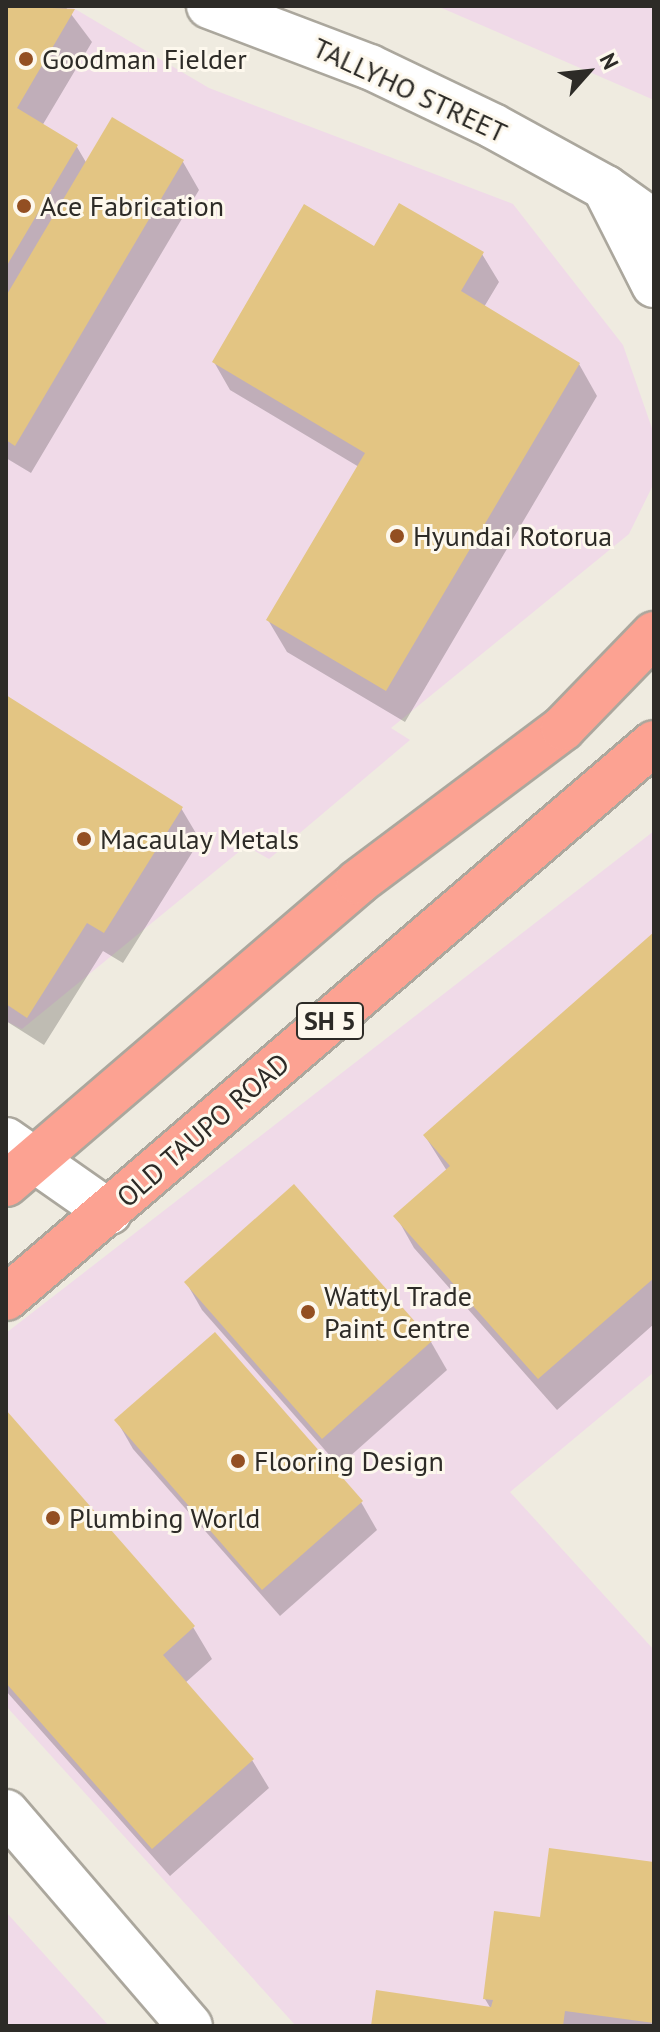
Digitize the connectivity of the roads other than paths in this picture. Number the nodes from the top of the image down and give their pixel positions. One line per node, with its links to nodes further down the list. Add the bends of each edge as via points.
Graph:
1 (209, 6): 2 (street, TALLYHO STREET, via 370,67)
2 (606, 188): 3 (street, TALLYHO STREET); 4 (street)
3 (654, 222)
4 (654, 285)
5 (654, 634): 7 (highway, via 563,728 358,882)
6 (654, 743): 8 (highway, OLD TAUPO ROAD / SH 5)
7 (15, 1161): 8 (street)
8 (109, 1212): 9 (highway, OLD TAUPO ROAD / SH 5)
9 (6, 1298)
10 (6, 1812): 11 (street)
11 (190, 2026)

